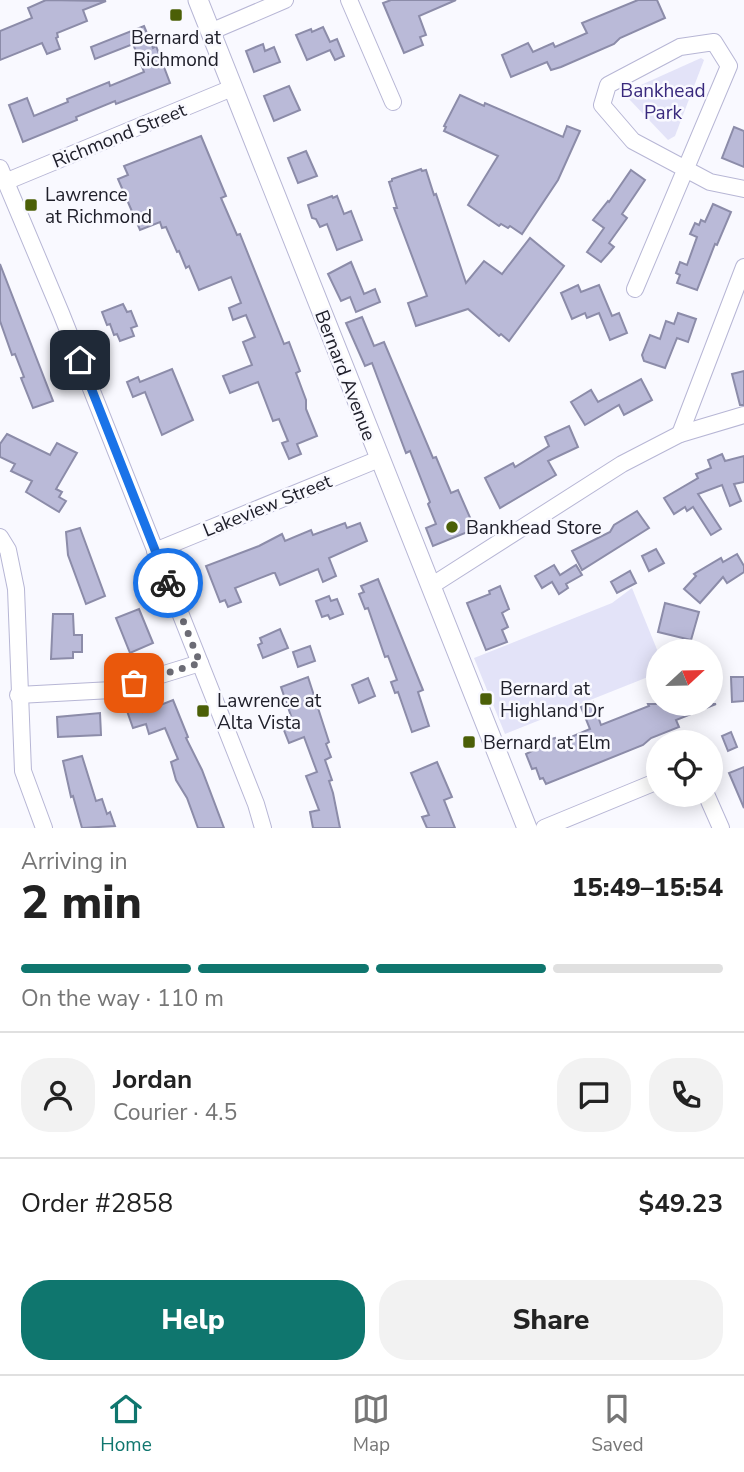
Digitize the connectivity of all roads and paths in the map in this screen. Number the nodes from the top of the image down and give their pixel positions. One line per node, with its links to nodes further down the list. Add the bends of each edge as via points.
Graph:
1 (198, 0): 4 (street, Bernard Avenue)
2 (285, 0): 4 (street)
3 (349, 0): 6 (street)
4 (210, 32): 5 (street, Bernard Avenue)
5 (232, 88): 8 (street, Richmond Street); 14 (street, Bernard Avenue)
6 (393, 102)
7 (684, 169): 7 (street, via 633,141 602,105 608,85 680,47 714,42 729,66); 9 (street, via 710,182); 11 (street)
8 (4, 186): 16 (street, via 61,313)
9 (744, 189)
10 (744, 267): 13 (street)
11 (635, 289)
12 (744, 415): 13 (street)
13 (680, 434): 17 (street, via 622,464)
14 (379, 459): 16 (street, Lakeview Street); 17 (street, Bernard Avenue)
15 (0, 537): 19 (street, via 9,550 16,589)
16 (155, 551): 18 (street)
17 (431, 586): 24 (street, Bernard Avenue)
18 (200, 663): 19 (street, via 112,690); 23 (street)
19 (18, 695): 22 (street, via 23,771)
20 (646, 786): 25 (street)
21 (712, 807): 26 (street)
22 (44, 828)
23 (263, 828)
24 (527, 828)
25 (544, 828)
26 (721, 828)

